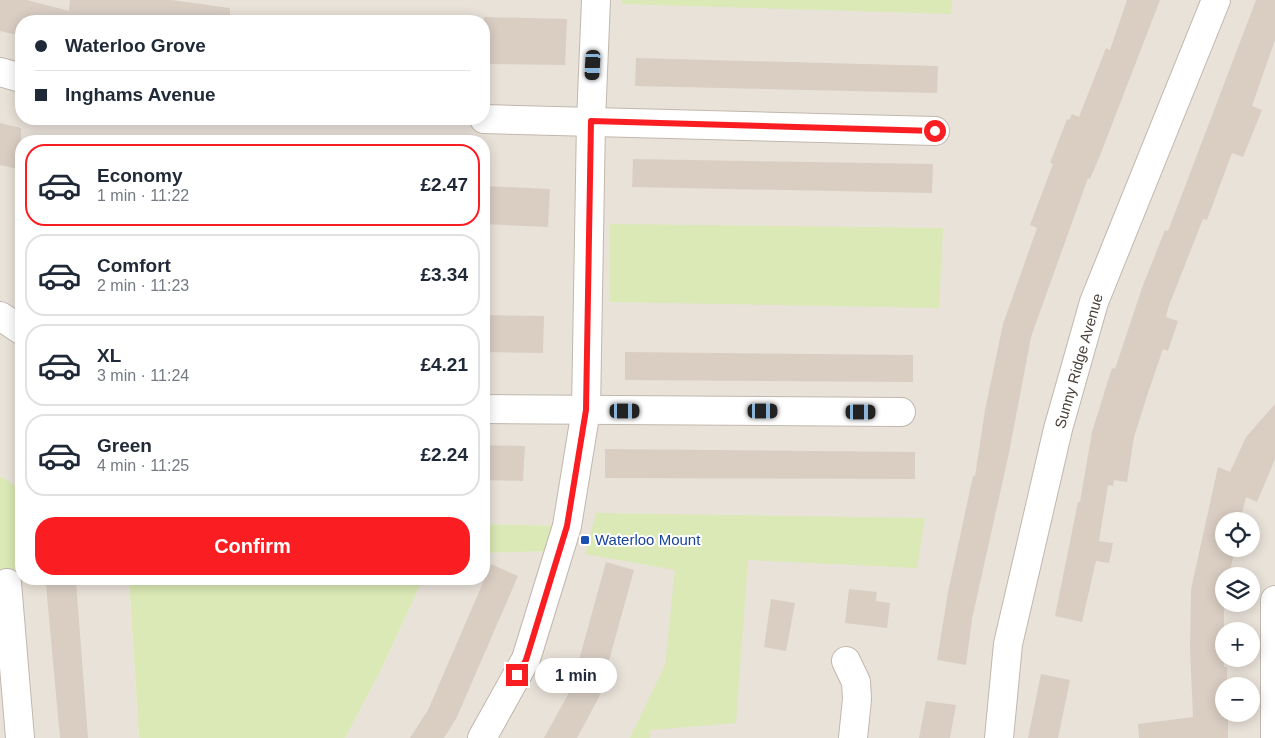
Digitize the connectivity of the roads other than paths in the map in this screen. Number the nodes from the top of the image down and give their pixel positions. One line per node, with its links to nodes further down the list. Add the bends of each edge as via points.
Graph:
1 (596, 0): 6 (street)
2 (1216, 0): 19 (street, Sunny Ridge Avenue, via 1094,302 1058,429 1008,644)
3 (0, 72): 4 (street)
4 (15, 76)
5 (490, 119): 6 (street)
6 (591, 121): 7 (street); 11 (street)
7 (935, 131)
8 (0, 316): 9 (street)
9 (15, 326)
10 (490, 409): 11 (street)
11 (586, 410): 12 (street); 17 (street, via 567,526 526,660)
12 (900, 412)
13 (7, 583): 16 (street)
14 (1275, 600): 20 (street)
15 (846, 662): 18 (street, via 856,682)
16 (20, 738)
17 (482, 738)
18 (853, 738)
19 (999, 738)
20 (1274, 738)

